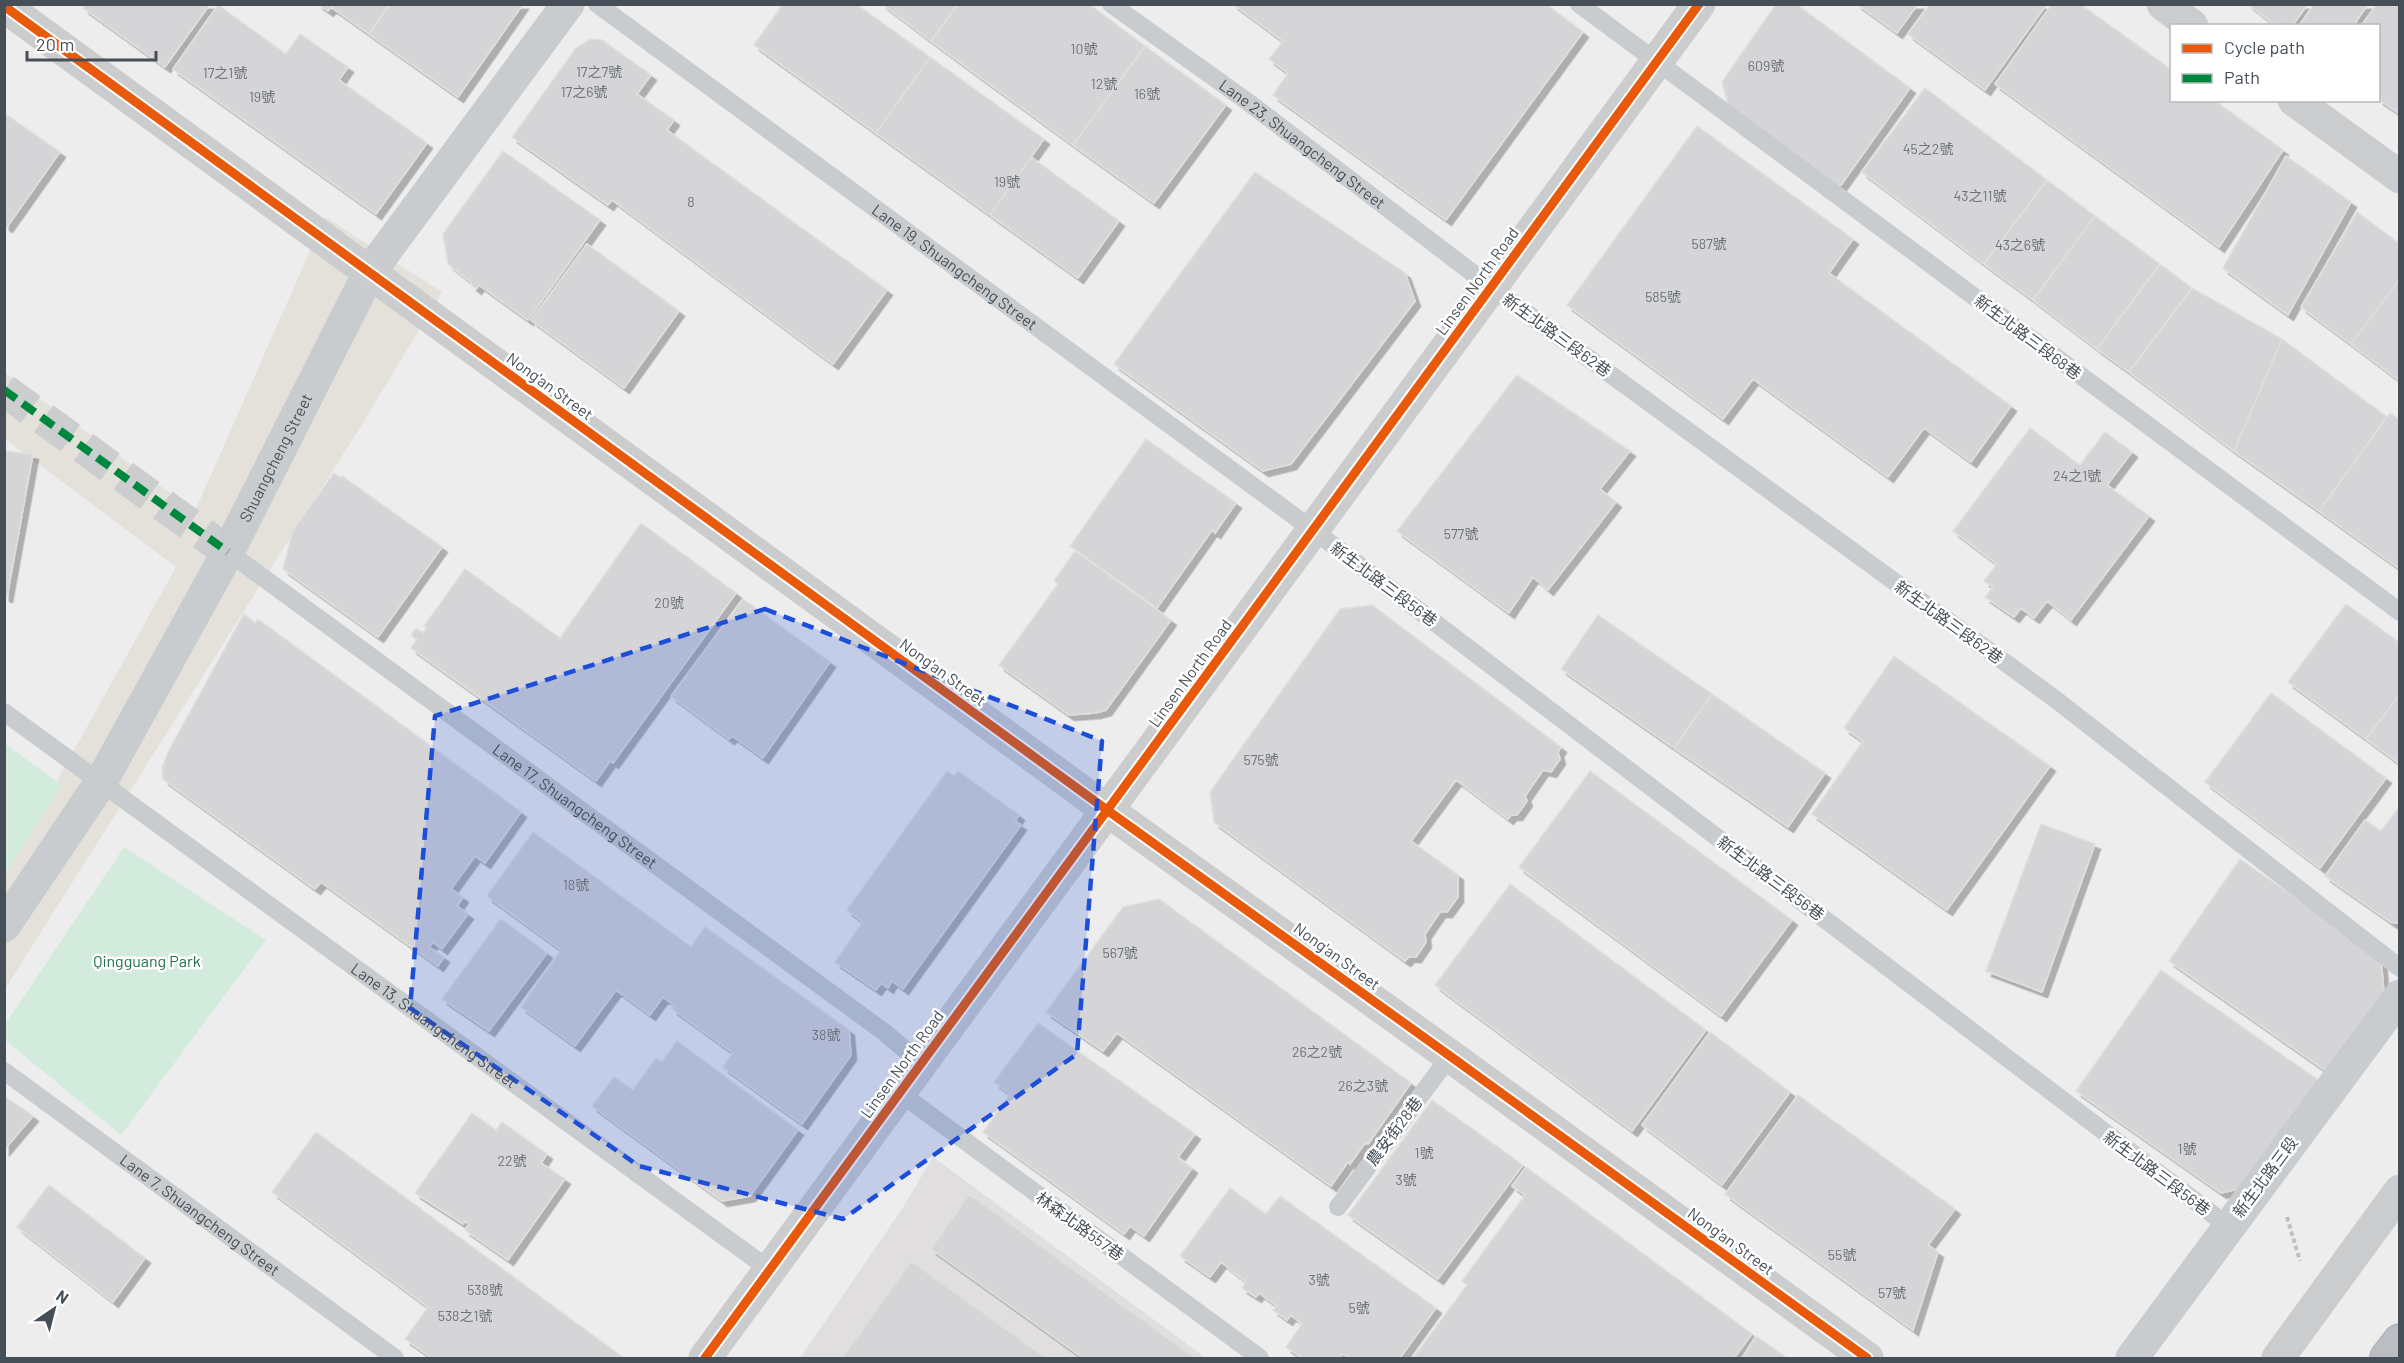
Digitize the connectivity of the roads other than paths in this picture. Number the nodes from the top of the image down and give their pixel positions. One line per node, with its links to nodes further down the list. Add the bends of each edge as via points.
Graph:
1 (568, 4): 12 (street, Shuangcheng Street)
2 (597, 4): 14 (lane, Lane 19, Shuangcheng Street)
3 (1112, 4): 13 (lane, Lane 23, Shuangcheng Street)
4 (1579, 4): 9 (lane, 新生北路三段68巷)
5 (1699, 4): 9 (street, Linsen North Road)
6 (2163, 4): 8 (street)
7 (4, 6): 12 (street, Nong'an Street)
8 (2189, 24)
9 (1657, 62): 13 (street, Linsen North Road); 16 (lane, 新生北路三段68巷)
10 (2297, 102): 11 (street)
11 (2400, 177)
12 (369, 273): 15 (street, Shuangcheng Street); 19 (street, Nong'an Street)
13 (1491, 287): 14 (street, Linsen North Road); 21 (lane, 新生北路三段62巷, via 2055,699)
14 (1313, 530): 19 (street, Linsen North Road); 29 (lane, 新生北路三段56巷)
15 (228, 552): 18 (street, Shuangcheng Street); 24 (lane, Lane 17, Shuangcheng Street)
16 (2400, 612)
17 (4, 711): 18 (lane, Lane 13, Shuangcheng Street)
18 (101, 782): 20 (street, Shuangcheng Street); 30 (lane, Lane 13, Shuangcheng Street)
19 (1107, 810): 23 (street, Nong'an Street); 24 (street, Linsen North Road)
20 (4, 926)
21 (2400, 968)
22 (2400, 996): 29 (street, 新生北路三段)
23 (1450, 1056): 28 (lane, 農安街28巷); 32 (street, Nong'an Street)
24 (921, 1063): 26 (street, Linsen North Road)
25 (4, 1071): 33 (lane, Lane 7, Shuangcheng Street)
26 (900, 1093): 30 (street, Linsen North Road); 35 (lane, 林森北路557巷)
27 (2400, 1191): 37 (street)
28 (1338, 1207)
29 (2228, 1226): 36 (street, 新生北路三段)
30 (770, 1269): 34 (street, Linsen North Road)
31 (2400, 1341): 38 (highway)
32 (1861, 1357)
33 (395, 1359)
34 (705, 1359)
35 (1260, 1359)
36 (2132, 1359)
37 (2278, 1359)
38 (2387, 1359)

